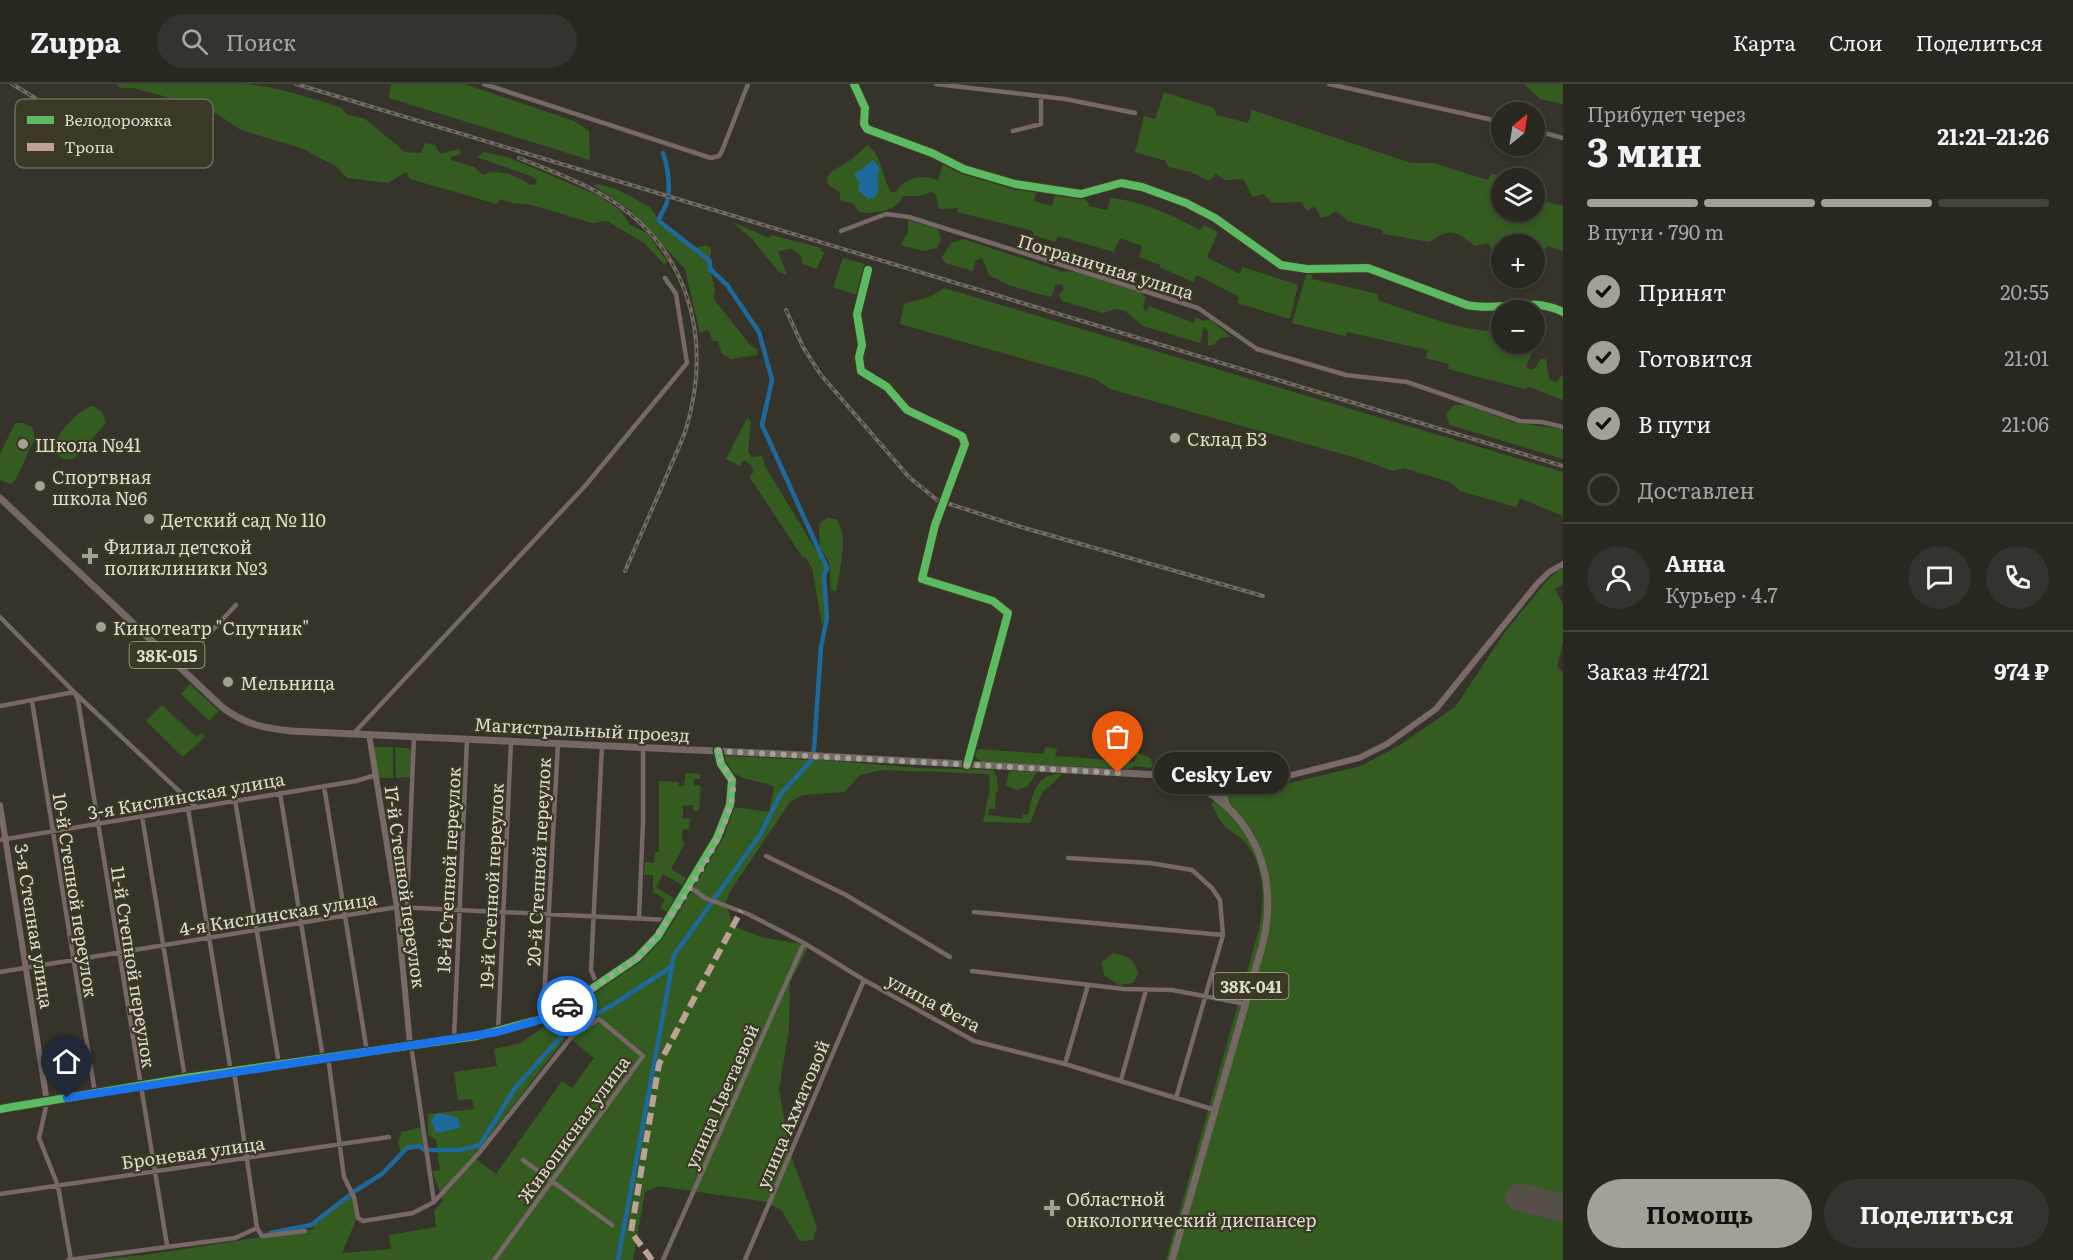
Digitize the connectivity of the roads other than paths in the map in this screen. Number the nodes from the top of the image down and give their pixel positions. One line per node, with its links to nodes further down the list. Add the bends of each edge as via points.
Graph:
1 (484, 84): 2 (street, via 716,158 723,151)
2 (748, 84)
3 (854, 84): 15 (street, via 865,108 865,127 964,169 1015,184 1081,194 1121,183 1142,187 1215,218 1281,265 1307,269 1368,267 1467,305 1483,308 1539,304)
4 (936, 84): 6 (street)
5 (1329, 84): 8 (street)
6 (1041, 96): 7 (street); 9 (street, via 1041,124)
7 (1135, 112)
8 (1491, 120)
9 (1013, 131)
10 (1545, 133): 11 (street)
11 (1563, 138)
12 (841, 231): 16 (street, Пограничная улица, via 886,214 902,215 1197,308 1257,349 1346,375 1407,382 1520,422)
13 (868, 270): 34 (street, via 857,314 861,371 887,387 907,410 962,436 965,444 935,525 922,579 993,601 1008,613)
14 (665, 279): 25 (street, via 676,294 687,363 585,486)
15 (1563, 312)
16 (1563, 427)
17 (0, 498): 21 (main road, Магистральный проезд / 38К-015)
18 (1563, 564): 38 (street, Магистральный проезд / 38К-015, via 1537,584 1436,709 1387,744 1359,758 1293,775 1268,780)
19 (236, 605): 21 (street)
20 (0, 617): 22 (street)
21 (179, 666): 25 (main road, Магистральный проезд / 38К-015, via 224,708 248,724 291,731)
22 (75, 693): 23 (street); 44 (street); 48 (street, 11-й Степной переулок)
23 (32, 701): 24 (street); 49 (street, 10-й Степной переулок)
24 (0, 706)
25 (354, 733): 26 (main road, Магистральный проезд / 38К-015)
26 (369, 734): 27 (main road, Магистральный проезд / 38К-015); 35 (street, 17-й Степной переулок)
27 (414, 736): 28 (main road, Магистральный проезд / 38К-015); 54 (street, 17-й Степной переулок)
28 (467, 739): 29 (main road, Магистральный проезд / 38К-015); 56 (street, 18-й Степной переулок)
29 (511, 741): 30 (main road, Магистральный проезд / 38К-015); 57 (street, 19-й Степной переулок)
30 (558, 743): 31 (main road, Магистральный проезд / 38К-015); 59 (street, 20-й Степной переулок)
31 (602, 745): 32 (main road, Магистральный проезд / 38К-015); 60 (street)
32 (643, 747): 33 (main road, Магистральный проезд / 38К-015); 62 (street)
33 (718, 751): 34 (main road, Магистральный проезд / 38К-015); 53 (street, via 732,780 733,793 717,838)
34 (967, 765): 36 (main road, Магистральный проезд / 38К-015)
35 (376, 775): 39 (street, 3-я Кислинская улица); 55 (street, 17-й Степной переулок)
36 (1177, 776): 37 (street, Магистральный проезд / 38К-015); 41 (main road, 38К-041)
37 (1208, 777): 38 (street, Магистральный проезд / 38К-015); 41 (street)
38 (1223, 778): 46 (street)
39 (324, 786): 40 (street, 3-я Кислинская улица); 61 (street)
40 (280, 793): 42 (street, 3-я Кислинская улица); 64 (street)
41 (1215, 799): 46 (main road, 38К-041)
42 (235, 800): 44 (street, 3-я Кислинская улица); 65 (street)
43 (0, 806): 50 (street, 3-я Степная улица)
44 (196, 807): 45 (street, 3-я Кислинская улица)
45 (188, 808): 47 (street, 3-я Кислинская улица); 67 (street)
46 (1228, 809): 81 (main road, 38К-041, via 1256,845 1269,887 1267,925)
47 (142, 816): 48 (street, 3-я Кислинская улица); 69 (street)
48 (97, 824): 49 (street, 3-я Кислинская улица); 70 (street, 11-й Степной переулок)
49 (52, 831): 50 (street, 3-я Кислинская улица); 72 (street, 10-й Степной переулок)
50 (3, 840): 73 (street, 3-я Степная улица)
51 (766, 856): 71 (street, via 846,895)
52 (1068, 858): 66 (street, via 1192,870 1220,900)
53 (689, 886): 63 (street); 68 (street, улица Фета, via 705,898)
54 (407, 906): 55 (street, 4-я Кислинская улица); 56 (street, 4-я Кислинская улица)
55 (397, 907): 61 (street, 4-я Кислинская улица); 86 (street, 17-й Степной переулок)
56 (459, 908): 57 (street, 4-я Кислинская улица); 85 (street, 18-й Степной переулок)
57 (504, 910): 59 (street, 4-я Кислинская улица); 83 (street, 19-й Степной переулок)
58 (974, 912): 66 (street)
59 (548, 913): 60 (street, 4-я Кислинская улица); 82 (street, 20-й Степной переулок)
60 (593, 916): 62 (street, 4-я Кислинская улица); 77 (street, via 591,970)
61 (346, 917): 64 (street, 4-я Кислинская улица); 87 (street)
62 (639, 918): 63 (street, 4-я Кислинская улица)
63 (669, 920): 77 (street, via 637,958)
64 (301, 924): 65 (street, 4-я Кислинская улица); 88 (street)
65 (257, 931): 67 (street, 4-я Кислинская улица); 89 (street)
66 (1223, 935): 80 (street)
67 (210, 939): 69 (street, 4-я Кислинская улица); 91 (street)
68 (804, 943): 76 (street, улица Фета); 116 (street, улица Цветаевой)
69 (162, 945): 70 (street, 4-я Кислинская улица); 92 (street)
70 (118, 953): 72 (street, 4-я Кислинская улица); 94 (street, 11-й Степной переулок)
71 (950, 957)
72 (73, 960): 73 (street, 4-я Кислинская улица); 95 (street, 10-й Степной переулок)
73 (26, 968): 75 (street, 4-я Кислинская улица); 98 (street, 3-я Степная улица)
74 (972, 971): 78 (street)
75 (0, 972)
76 (864, 980): 90 (street, улица Фета, via 974,1041); 117 (street, улица Ахматовой)
77 (597, 985): 82 (street)
78 (1088, 985): 79 (street); 90 (street)
79 (1146, 990): 80 (street); 93 (street)
80 (1207, 996): 81 (street); 96 (street)
81 (1246, 1004): 100 (main road, 38К-041)
82 (546, 1018): 83 (street); 84 (street)
83 (498, 1032): 85 (street)
84 (573, 1035): 106 (street, Живописная улица, via 599,1019 643,1056); 109 (street, via 479,1153)
85 (454, 1038): 86 (street)
86 (410, 1044): 87 (street); 109 (street)
87 (367, 1052): 88 (street)
88 (326, 1058): 89 (street); 102 (street)
89 (279, 1064): 91 (street)
90 (1065, 1064): 93 (street, улица Фета)
91 (233, 1071): 92 (street); 103 (street)
92 (185, 1078): 94 (street)
93 (1121, 1080): 96 (street, улица Фета)
94 (140, 1086): 95 (street); 105 (street, 11-й Степной переулок)
95 (95, 1093): 98 (street)
96 (1176, 1098): 100 (street, улица Фета)
97 (0, 1101): 99 (street)
98 (47, 1102): 99 (street); 107 (street, 3-я Степная улица, via 39,1138)
99 (1, 1109)
100 (1215, 1110): 118 (main road, 38К-041)
101 (389, 1137): 102 (street, Броневая улица)
102 (339, 1145): 103 (street, Броневая улица); 109 (street, via 344,1177 354,1197 358,1218 363,1221 413,1213)
103 (247, 1157): 105 (street, Броневая улица); 111 (street)
104 (523, 1160): 106 (street)
105 (156, 1171): 107 (street, Броневая улица); 113 (street, 11-й Степной переулок)
106 (551, 1179): 110 (street); 115 (street, Живописная улица)
107 (58, 1186): 108 (street, Броневая улица); 114 (street, 3-я Степная улица)
108 (0, 1194)
109 (434, 1202)
110 (612, 1225)
111 (257, 1228): 112 (street, via 262,1236); 113 (street, via 235,1238)
112 (304, 1231)
113 (167, 1245): 114 (street)
114 (69, 1260)
115 (494, 1260)
116 (663, 1260)
117 (745, 1260)
118 (1172, 1260)

